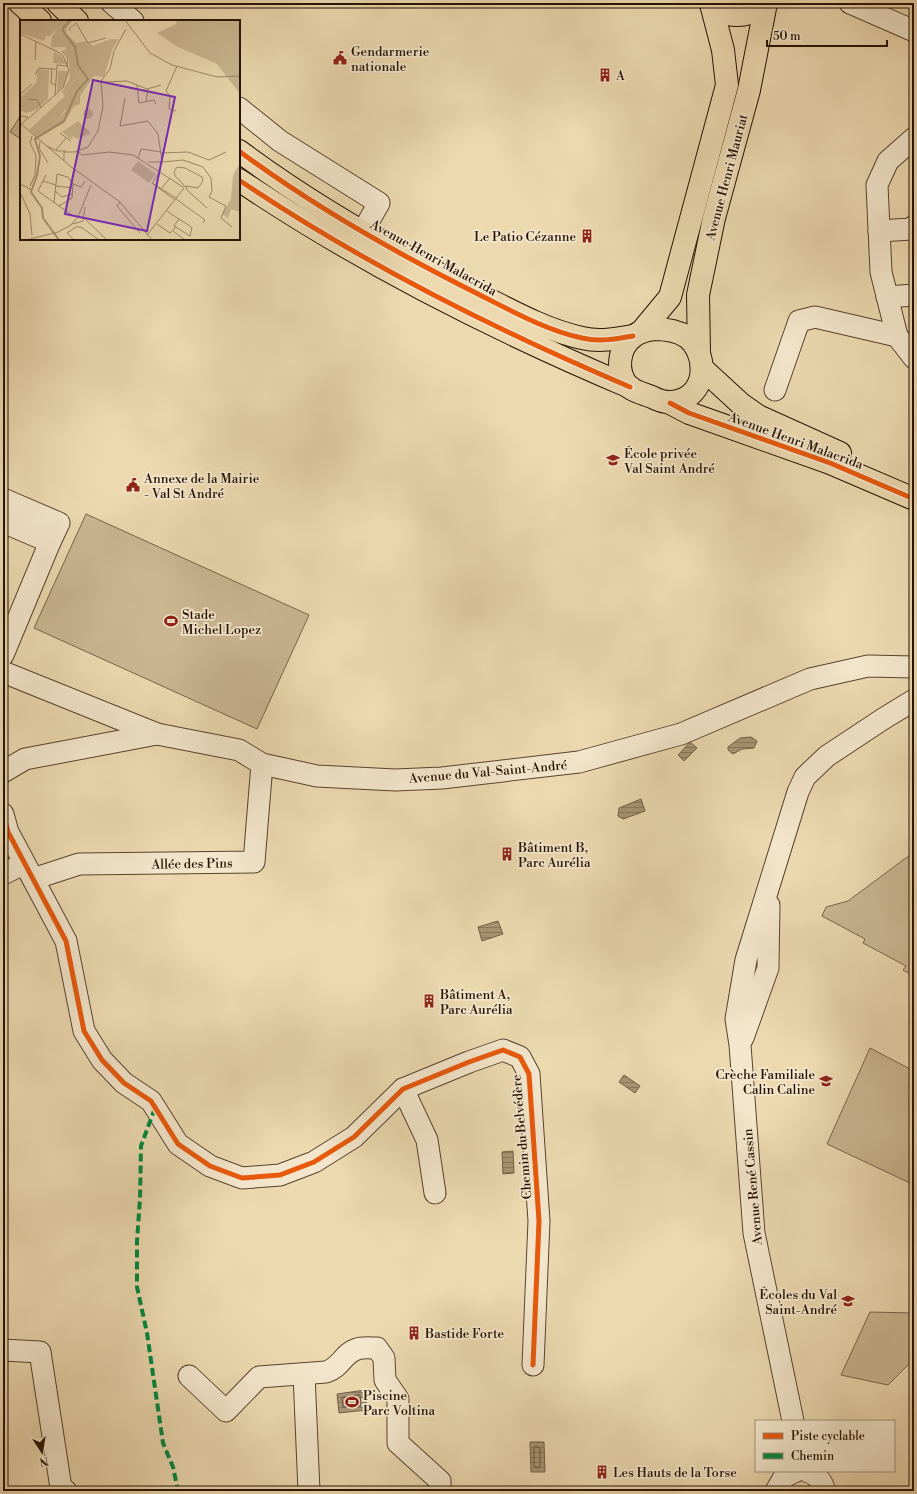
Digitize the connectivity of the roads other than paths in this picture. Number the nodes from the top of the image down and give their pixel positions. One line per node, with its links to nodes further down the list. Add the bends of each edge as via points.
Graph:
1 (20, 3): 8 (main road)
2 (58, 3): 9 (main road)
3 (112, 3): 10 (street)
4 (763, 3): 7 (main road, via 751,12 740,15 729,15)
5 (766, 3): 25 (main road, Avenue Henri Mauriat, via 749,90 714,218 698,295)
6 (850, 3): 11 (street)
7 (710, 4): 22 (main road, Avenue Henri Mauriat, via 724,50 727,85 670,296)
8 (39, 20)
9 (76, 20)
10 (132, 20)
11 (914, 31)
12 (240, 109): 17 (street, via 280,142 379,203)
13 (914, 138): 18 (street, via 888,161 877,185)
14 (240, 153): 17 (main road, Avenue Henri Malacrida)
15 (240, 181): 19 (main road)
16 (914, 226): 18 (street, via 911,229)
17 (364, 231): 19 (street); 22 (main road, Avenue Henri Malacrida, via 455,283 517,314 563,333 598,340)
18 (879, 231): 21 (street, via 881,272)
19 (352, 251): 26 (main road, via 516,337)
20 (914, 295): 21 (street)
21 (887, 298): 23 (street)
22 (637, 334): 25 (main road, via 664,329 678,333 693,344); 26 (main road, via 625,346 620,362 623,378)
23 (896, 336): 24 (street); 27 (street, via 816,317 799,321)
24 (914, 358)
25 (701, 361): 28 (main road, via 700,380 689,396); 29 (main road, Avenue Henri Malacrida, via 741,404 758,416)
26 (630, 387): 28 (main road)
27 (775, 390)
28 (670, 403): 31 (main road, Avenue Henri Malacrida, via 689,413 830,463)
29 (914, 488)
30 (3, 499): 33 (street, via 59,523)
31 (914, 499)
32 (3, 522): 33 (street)
33 (50, 542): 34 (street)
34 (3, 655)
35 (910, 669): 39 (street, Avenue du Val-Saint-André, via 868,666 810,679 681,734 578,762 442,778 395,780 316,776)
36 (3, 672): 38 (street, Avenue du Val-Saint-André)
37 (914, 700): 50 (street, Avenue René Cassin, via 827,756 805,777 769,887 768,968 740,1045 754,1233)
38 (156, 734): 39 (street, Avenue du Val-Saint-André, via 239,750); 40 (street, via 25,759)
39 (262, 764): 42 (street, Allée des Pins, via 254,862 79,864)
40 (3, 772)
41 (3, 814): 42 (street, Chemin du Belvédère, via 8,832)
42 (28, 872): 43 (street); 44 (street, Chemin du Belvédère, via 66,941 84,1031 102,1060 124,1084 151,1101 178,1144 210,1166 242,1178 280,1175 314,1162 354,1137)
43 (3, 874)
44 (403, 1089): 45 (street, via 427,1140); 47 (street, Chemin du Belvédère, via 503,1050 520,1057 529,1074 539,1221)
45 (435, 1193)
46 (3, 1350): 53 (street, via 40,1352 60,1488)
47 (533, 1366)
48 (304, 1374): 49 (street, via 259,1377 226,1411); 54 (street); 55 (street, via 335,1370 344,1357 358,1348 377,1348 384,1358 385,1380 398,1399 398,1442 440,1481)
49 (189, 1376)
50 (793, 1420)
51 (794, 1472): 56 (street, via 784,1477)
52 (808, 1472): 57 (street, via 823,1482)
53 (66, 1491)
54 (309, 1491)
55 (440, 1491)
56 (776, 1491)
57 (825, 1491)

